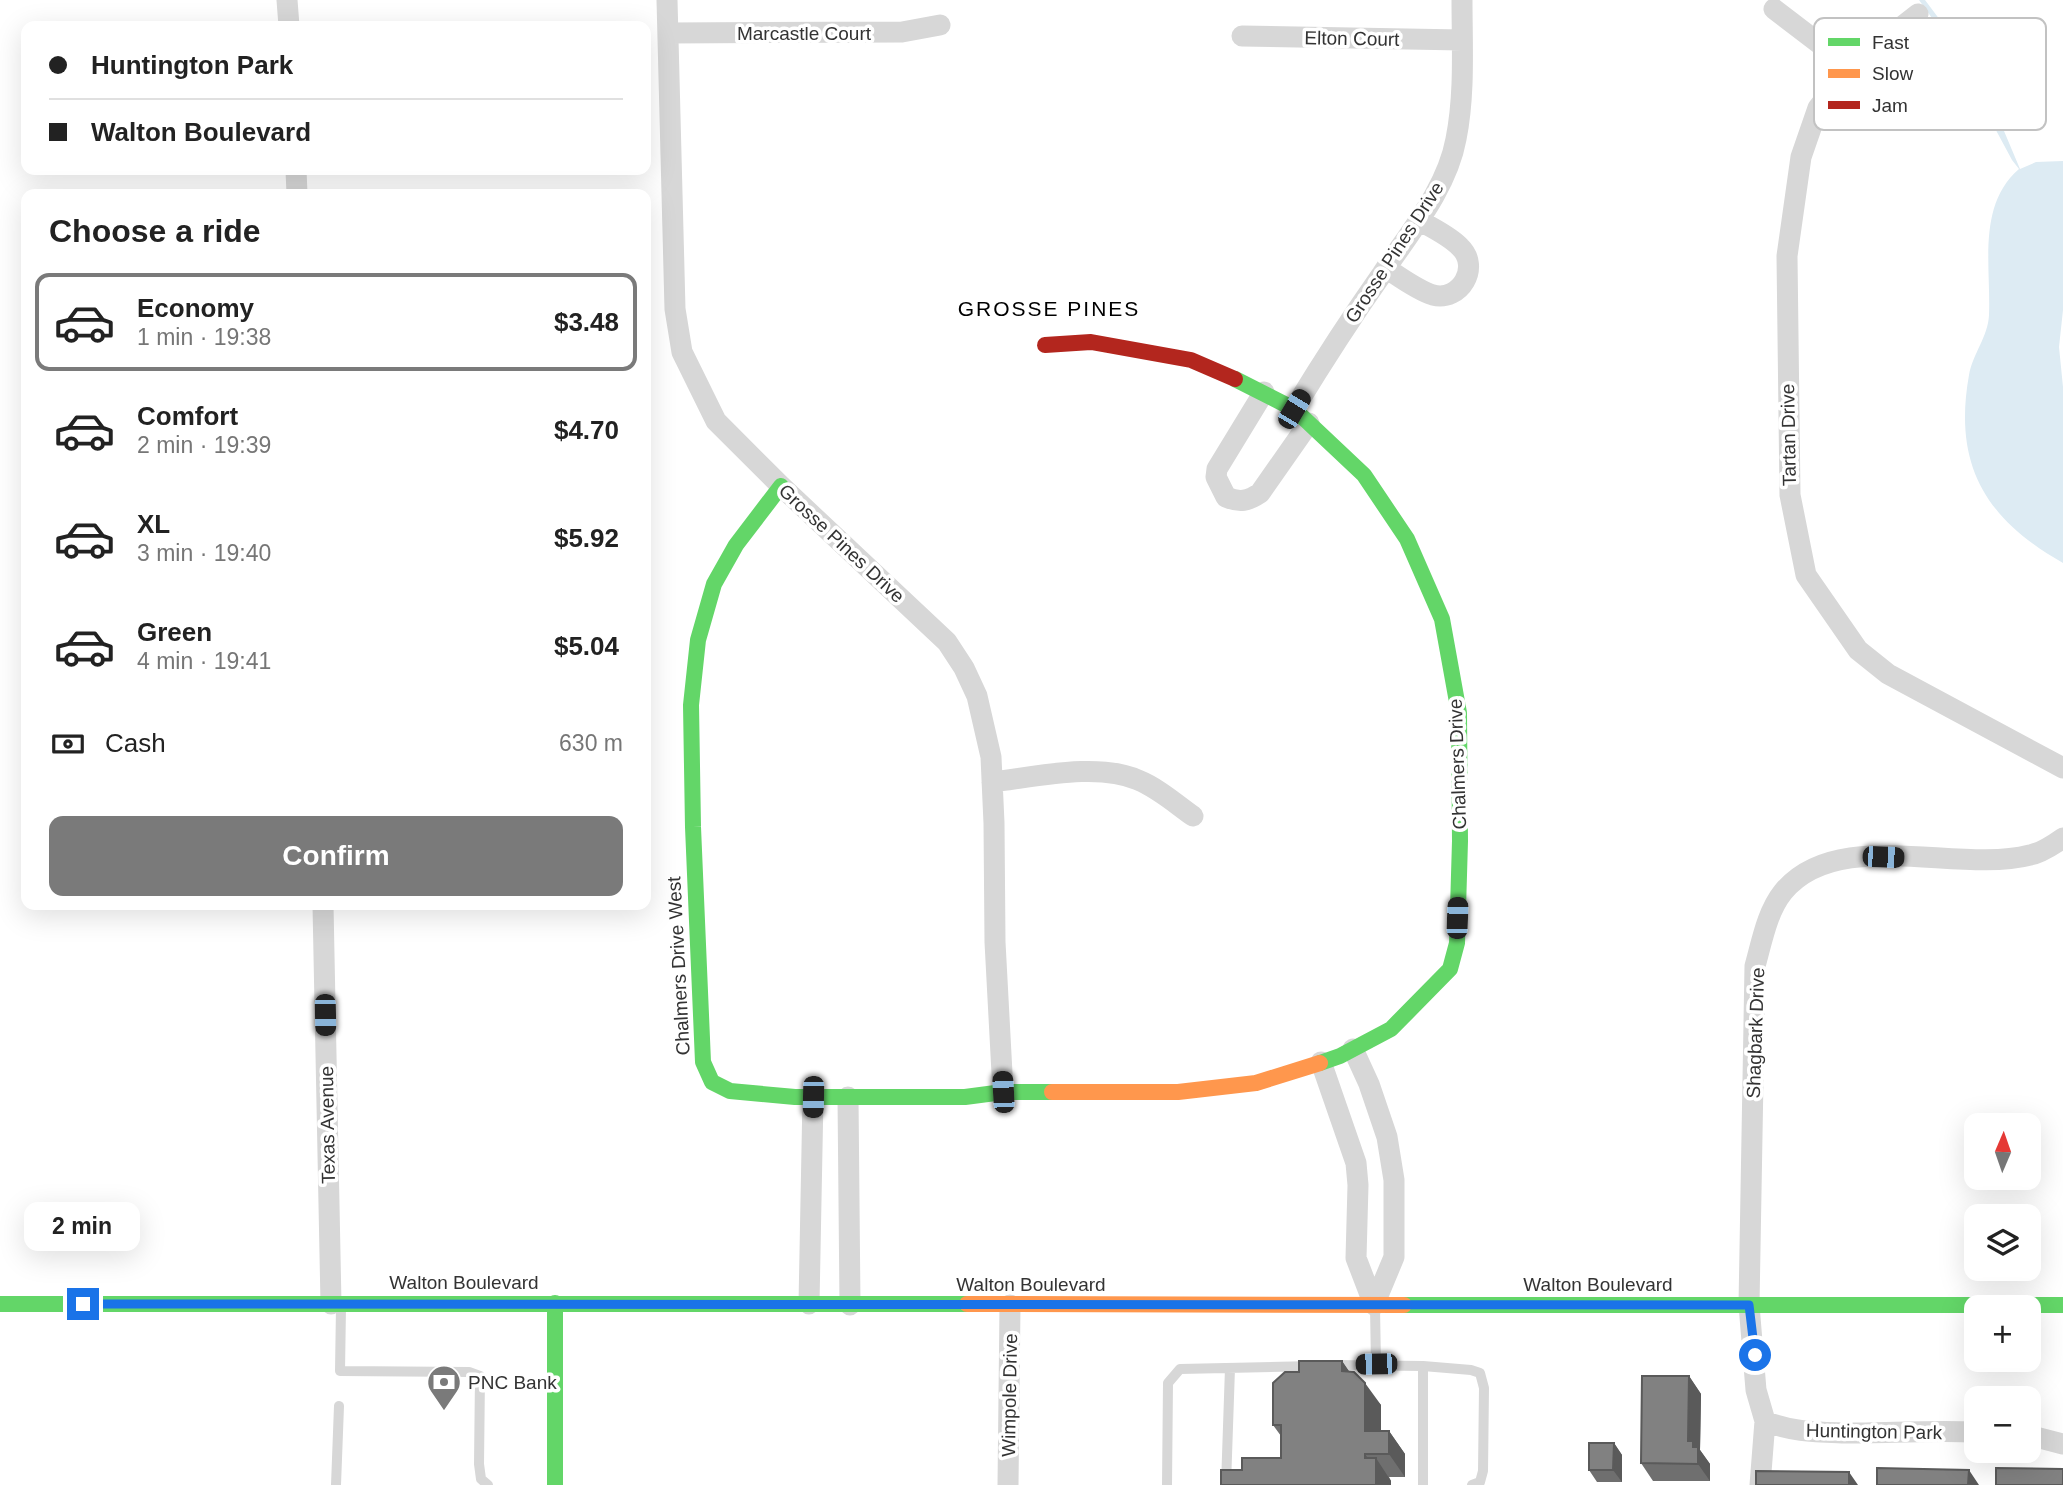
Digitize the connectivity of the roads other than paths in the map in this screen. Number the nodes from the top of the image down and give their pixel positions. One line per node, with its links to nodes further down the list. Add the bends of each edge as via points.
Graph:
1 (288, 0): 7 (street)
2 (667, 0): 9 (street, Grosse Pines Drive)
3 (1462, 0): 11 (street, Grosse Pines Drive)
4 (1774, 9): 12 (street)
5 (1919, 15): 6 (street, Tartan Drive)
6 (1915, 18)
7 (289, 21)
8 (940, 25): 9 (street, Marcastle Court, via 902,32)
9 (668, 33): 19 (street, Grosse Pines Drive, via 675,309 682,352 716,421)
10 (1242, 36): 11 (street, Elton Court)
11 (1462, 40): 14 (street, Grosse Pines Drive, via 1456,140 1446,172)
12 (1814, 40)
13 (1814, 120): 20 (street, Tartan Drive, via 1801,157 1787,256 1790,495 1806,575 1858,650 1888,674)
14 (1419, 220): 15 (street, Grosse Pines Drive); 15 (street, via 1460,247 1468,259 1461,289 1447,296 1431,294)
15 (1385, 268): 18 (street, Grosse Pines Drive, via 1331,348)
16 (1045, 345): 17 (street, Chalmers Drive, via 1091,342 1184,359)
17 (1264, 392): 18 (street, Chalmers Drive); 18 (street, Grosse Pines Drive, via 1217,469 1226,497 1249,500 1260,493)
18 (1302, 416): 25 (street, Chalmers Drive, via 1364,475 1407,539 1442,619 1459,713 1457,943 1450,969 1391,1029)
19 (781, 486): 21 (street, Grosse Pines Drive, via 947,642 977,696); 27 (street, Chalmers Drive West, via 736,545 714,584 698,640 691,745 704,1062 712,1082 730,1091)
20 (2063, 768)
21 (992, 782): 22 (street, via 1073,772 1113,773 1139,780); 26 (street, Grosse Pines Drive)
22 (1194, 816)
23 (2063, 838): 36 (street, Shagbark Drive, via 2032,855 2007,859 1850,858 1803,874 1783,892 1767,922 1755,966)
24 (323, 910): 31 (street, Texas Avenue)
25 (1338, 1056): 26 (street, Chalmers Drive West, via 1256,1083 1178,1092); 35 (street, via 1358,1185 1356,1258); 35 (street, via 1369,1084 1387,1137 1394,1180 1394,1257)
26 (1003, 1092): 28 (street, Chalmers Drive West, via 965,1097)
27 (813, 1097): 28 (street, Chalmers Drive West); 32 (street)
28 (848, 1097): 33 (street)
29 (555, 1303): 31 (street, Walton Boulevard); 32 (street, Walton Boulevard); 50 (street)
30 (0, 1304): 31 (street, Walton Boulevard)
31 (336, 1304): 41 (lane)
32 (809, 1304): 33 (street, Walton Boulevard)
33 (850, 1305): 34 (street, Walton Boulevard)
34 (1010, 1305): 35 (street, Walton Boulevard); 51 (street, Wimpole Drive)
35 (1374, 1305): 36 (street, Walton Boulevard); 38 (lane)
36 (1749, 1305): 37 (street, Walton Boulevard); 44 (street, via 1756,1390)
37 (2063, 1305)
38 (1376, 1364): 39 (lane); 40 (lane)
39 (1423, 1366): 54 (lane); 55 (lane, via 1480,1373 1484,1388 1483,1471 1480,1482)
40 (1230, 1368): 52 (lane, via 1180,1369 1168,1383); 53 (lane)
41 (340, 1371): 42 (lane); 49 (lane, via 470,1372 480,1376 479,1464 481,1479)
42 (340, 1384)
43 (339, 1406): 48 (lane)
44 (1765, 1421): 45 (street, Huntington Park, via 1811,1432); 56 (street)
45 (1964, 1432)
46 (2041, 1438): 47 (street)
47 (2063, 1444)
48 (336, 1485)
49 (488, 1485)
50 (555, 1485)
51 (1008, 1485)
52 (1167, 1485)
53 (1226, 1485)
54 (1423, 1485)
55 (1472, 1485)
56 (1760, 1485)

